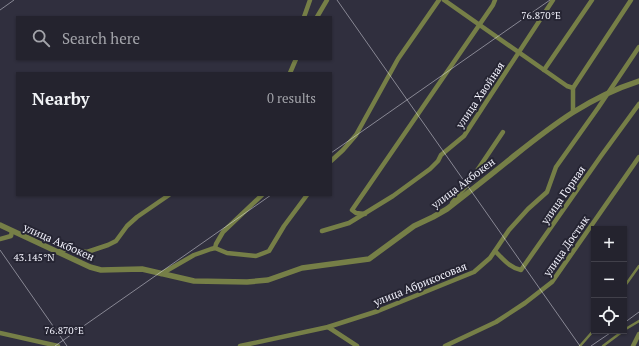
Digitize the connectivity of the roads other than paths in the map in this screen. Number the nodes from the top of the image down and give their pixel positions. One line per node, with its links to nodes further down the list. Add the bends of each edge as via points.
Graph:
1 (310, 0): 9 (street)
2 (327, 0): 10 (street)
3 (439, 0): 24 (street, via 398,59 356,135)
4 (444, 0): 11 (street)
5 (495, 0): 11 (street)
6 (553, 0): 13 (street, улица Хвойная)
7 (592, 0): 15 (street)
8 (631, 0): 18 (street)
9 (304, 16)
10 (318, 16)
11 (480, 24): 13 (street); 29 (street, via 352,210)
12 (639, 47): 19 (street, улица Абрикосовая)
13 (519, 52): 15 (street); 29 (street, улица Хвойная, via 464,136 441,155 430,169)
14 (296, 60): 16 (street)
15 (544, 70): 18 (street)
16 (290, 72)
17 (639, 81): 19 (street, улица Акбокен)
18 (573, 88): 21 (street)
19 (609, 92): 21 (street, улица Акбокен); 35 (street, улица Абрикосовая, via 556,167 547,192 509,230)
20 (639, 104): 35 (street, улица Горная, via 521,270 514,268)
21 (573, 111): 28 (street, улица Акбокен)
22 (503, 132): 28 (street, via 468,184)
23 (639, 157): 50 (street, улица Достык, via 552,282 496,322)
24 (332, 160)
25 (168, 196): 36 (street, via 137,217 116,241 87,252 67,249)
26 (261, 196): 34 (street, via 223,232)
27 (306, 196): 34 (street, via 269,251 256,256 227,253)
28 (447, 209): 38 (street, улица Акбокен, via 414,226 369,259 302,268 260,281 194,281)
29 (365, 214): 32 (street, улица Хвойная)
30 (0, 225): 31 (street, улица Акбокен)
31 (12, 231): 33 (street, улица Акбокен, via 11,236); 36 (street, улица Акбокен)
32 (322, 231)
33 (0, 239)
34 (216, 248): 38 (street, via 194,255)
35 (495, 251): 41 (street, улица Абрикосовая, via 482,266 464,277 378,311)
36 (56, 252): 38 (street, улица Акбокен, via 101,270 142,269)
37 (639, 266): 39 (lane)
38 (161, 274)
39 (627, 283)
40 (639, 321): 42 (lane)
41 (328, 327): 48 (street, улица Абрикосовая); 49 (street)
42 (627, 328)
43 (0, 333): 47 (street)
44 (591, 333): 51 (lane)
45 (619, 334): 52 (lane)
46 (639, 334): 53 (street)
47 (58, 346)
48 (240, 346)
49 (357, 346)
50 (445, 346)
51 (580, 346)
52 (603, 346)
53 (633, 346)

